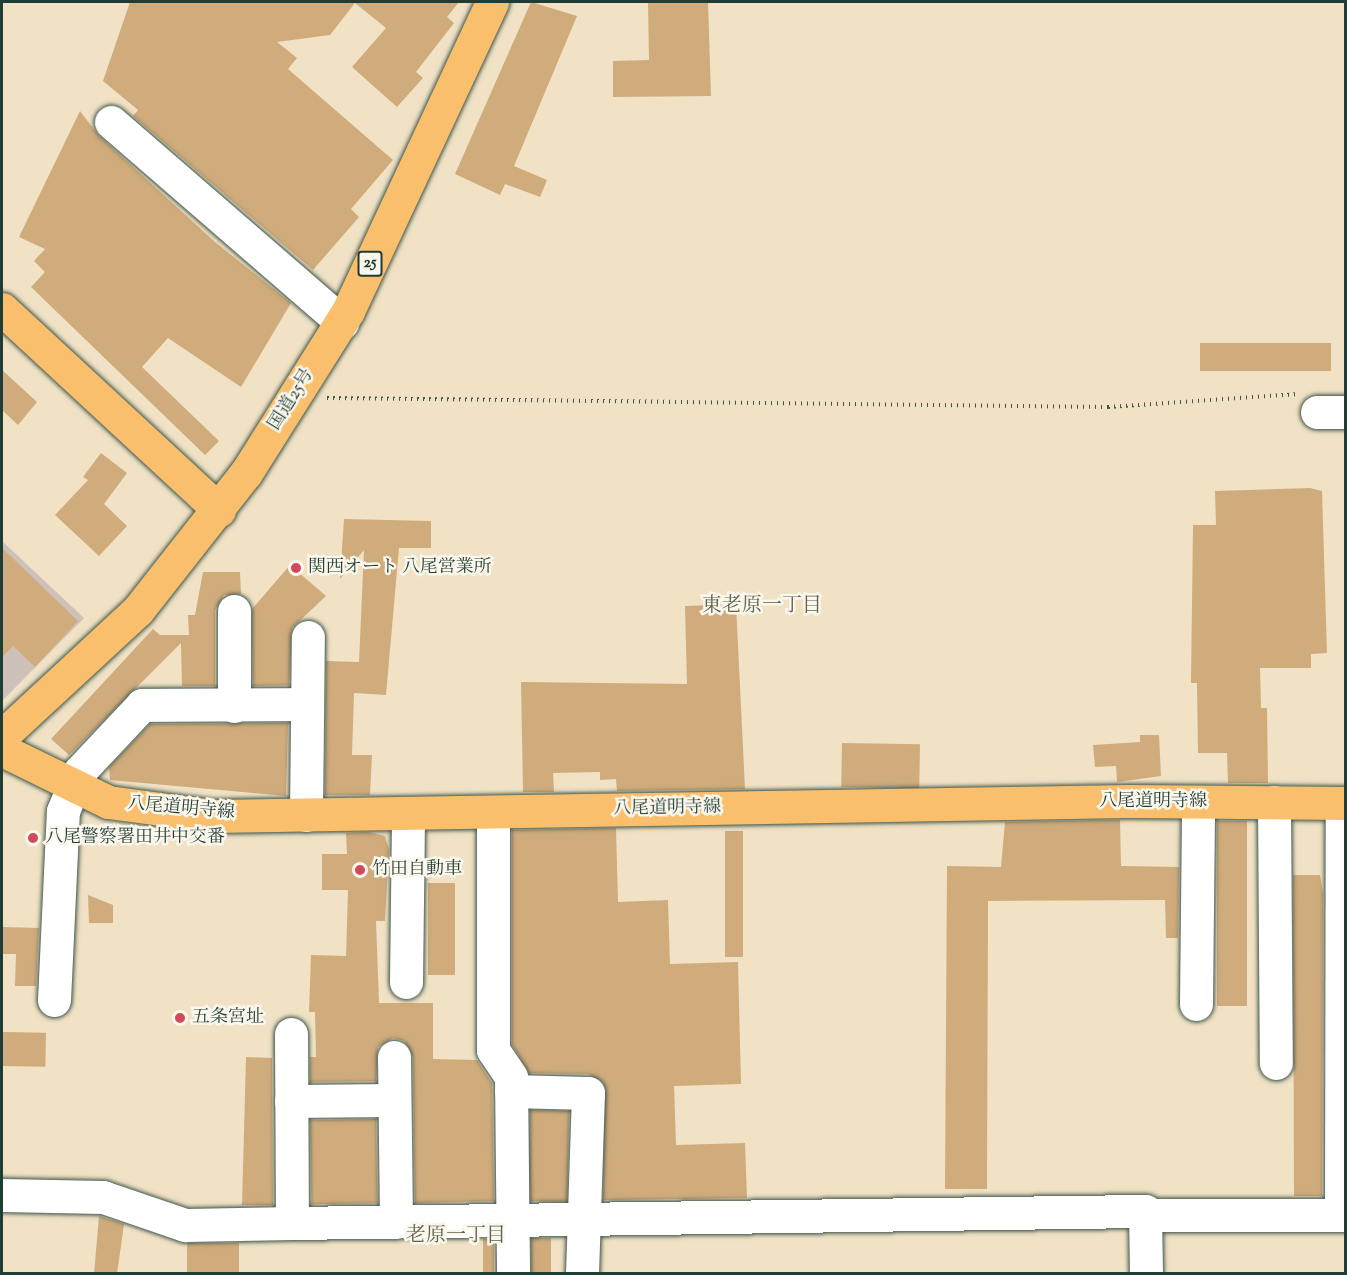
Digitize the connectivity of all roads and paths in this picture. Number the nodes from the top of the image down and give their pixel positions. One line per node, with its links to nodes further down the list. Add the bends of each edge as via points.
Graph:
1 (492, 2): 4 (main road, 国道25号 / 25)
2 (111, 122): 4 (street)
3 (2, 309): 7 (main road)
4 (342, 322): 7 (main road, 国道25号 / 25)
5 (320, 398): 6 (path, via 1108,407 1309,393)
6 (1331, 412)
7 (219, 510): 12 (main road, 国道25号 / 25, via 138,610)
8 (234, 611): 11 (street)
9 (308, 637): 10 (street)
10 (307, 704): 11 (street); 20 (street)
11 (234, 706): 14 (street, via 142,705)
12 (2, 736)
13 (2, 750): 14 (main road, 八尾道明寺線)
14 (70, 787): 20 (main road, 八尾道明寺線, via 154,810); 22 (street, via 63,811)
15 (1198, 802): 16 (main road, 八尾道明寺線); 18 (main road, 八尾道明寺線); 23 (street)
16 (1274, 802): 17 (main road, 八尾道明寺線); 26 (street)
17 (1344, 803): 32 (street)
18 (493, 812): 19 (main road, 八尾道明寺線); 27 (street, via 494,1050 511,1077)
19 (408, 814): 20 (main road, 八尾道明寺線); 21 (street)
20 (306, 815)
21 (406, 982)
22 (54, 1000)
23 (1196, 1004)
24 (291, 1034): 29 (street)
25 (394, 1057): 28 (street)
26 (1276, 1063)
27 (511, 1092): 33 (street, via 588,1093); 34 (street)
28 (394, 1100): 29 (street); 35 (street)
29 (291, 1101): 36 (street)
30 (2, 1195): 36 (street, via 103,1197 185,1225)
31 (1145, 1215): 32 (street); 33 (street, via 1145,1210); 39 (street)
32 (1343, 1215)
33 (585, 1218): 34 (street); 38 (street)
34 (513, 1220): 35 (street); 37 (street)
35 (396, 1222): 36 (street)
36 (292, 1223)
37 (513, 1274)
38 (582, 1274)
39 (1146, 1274)

